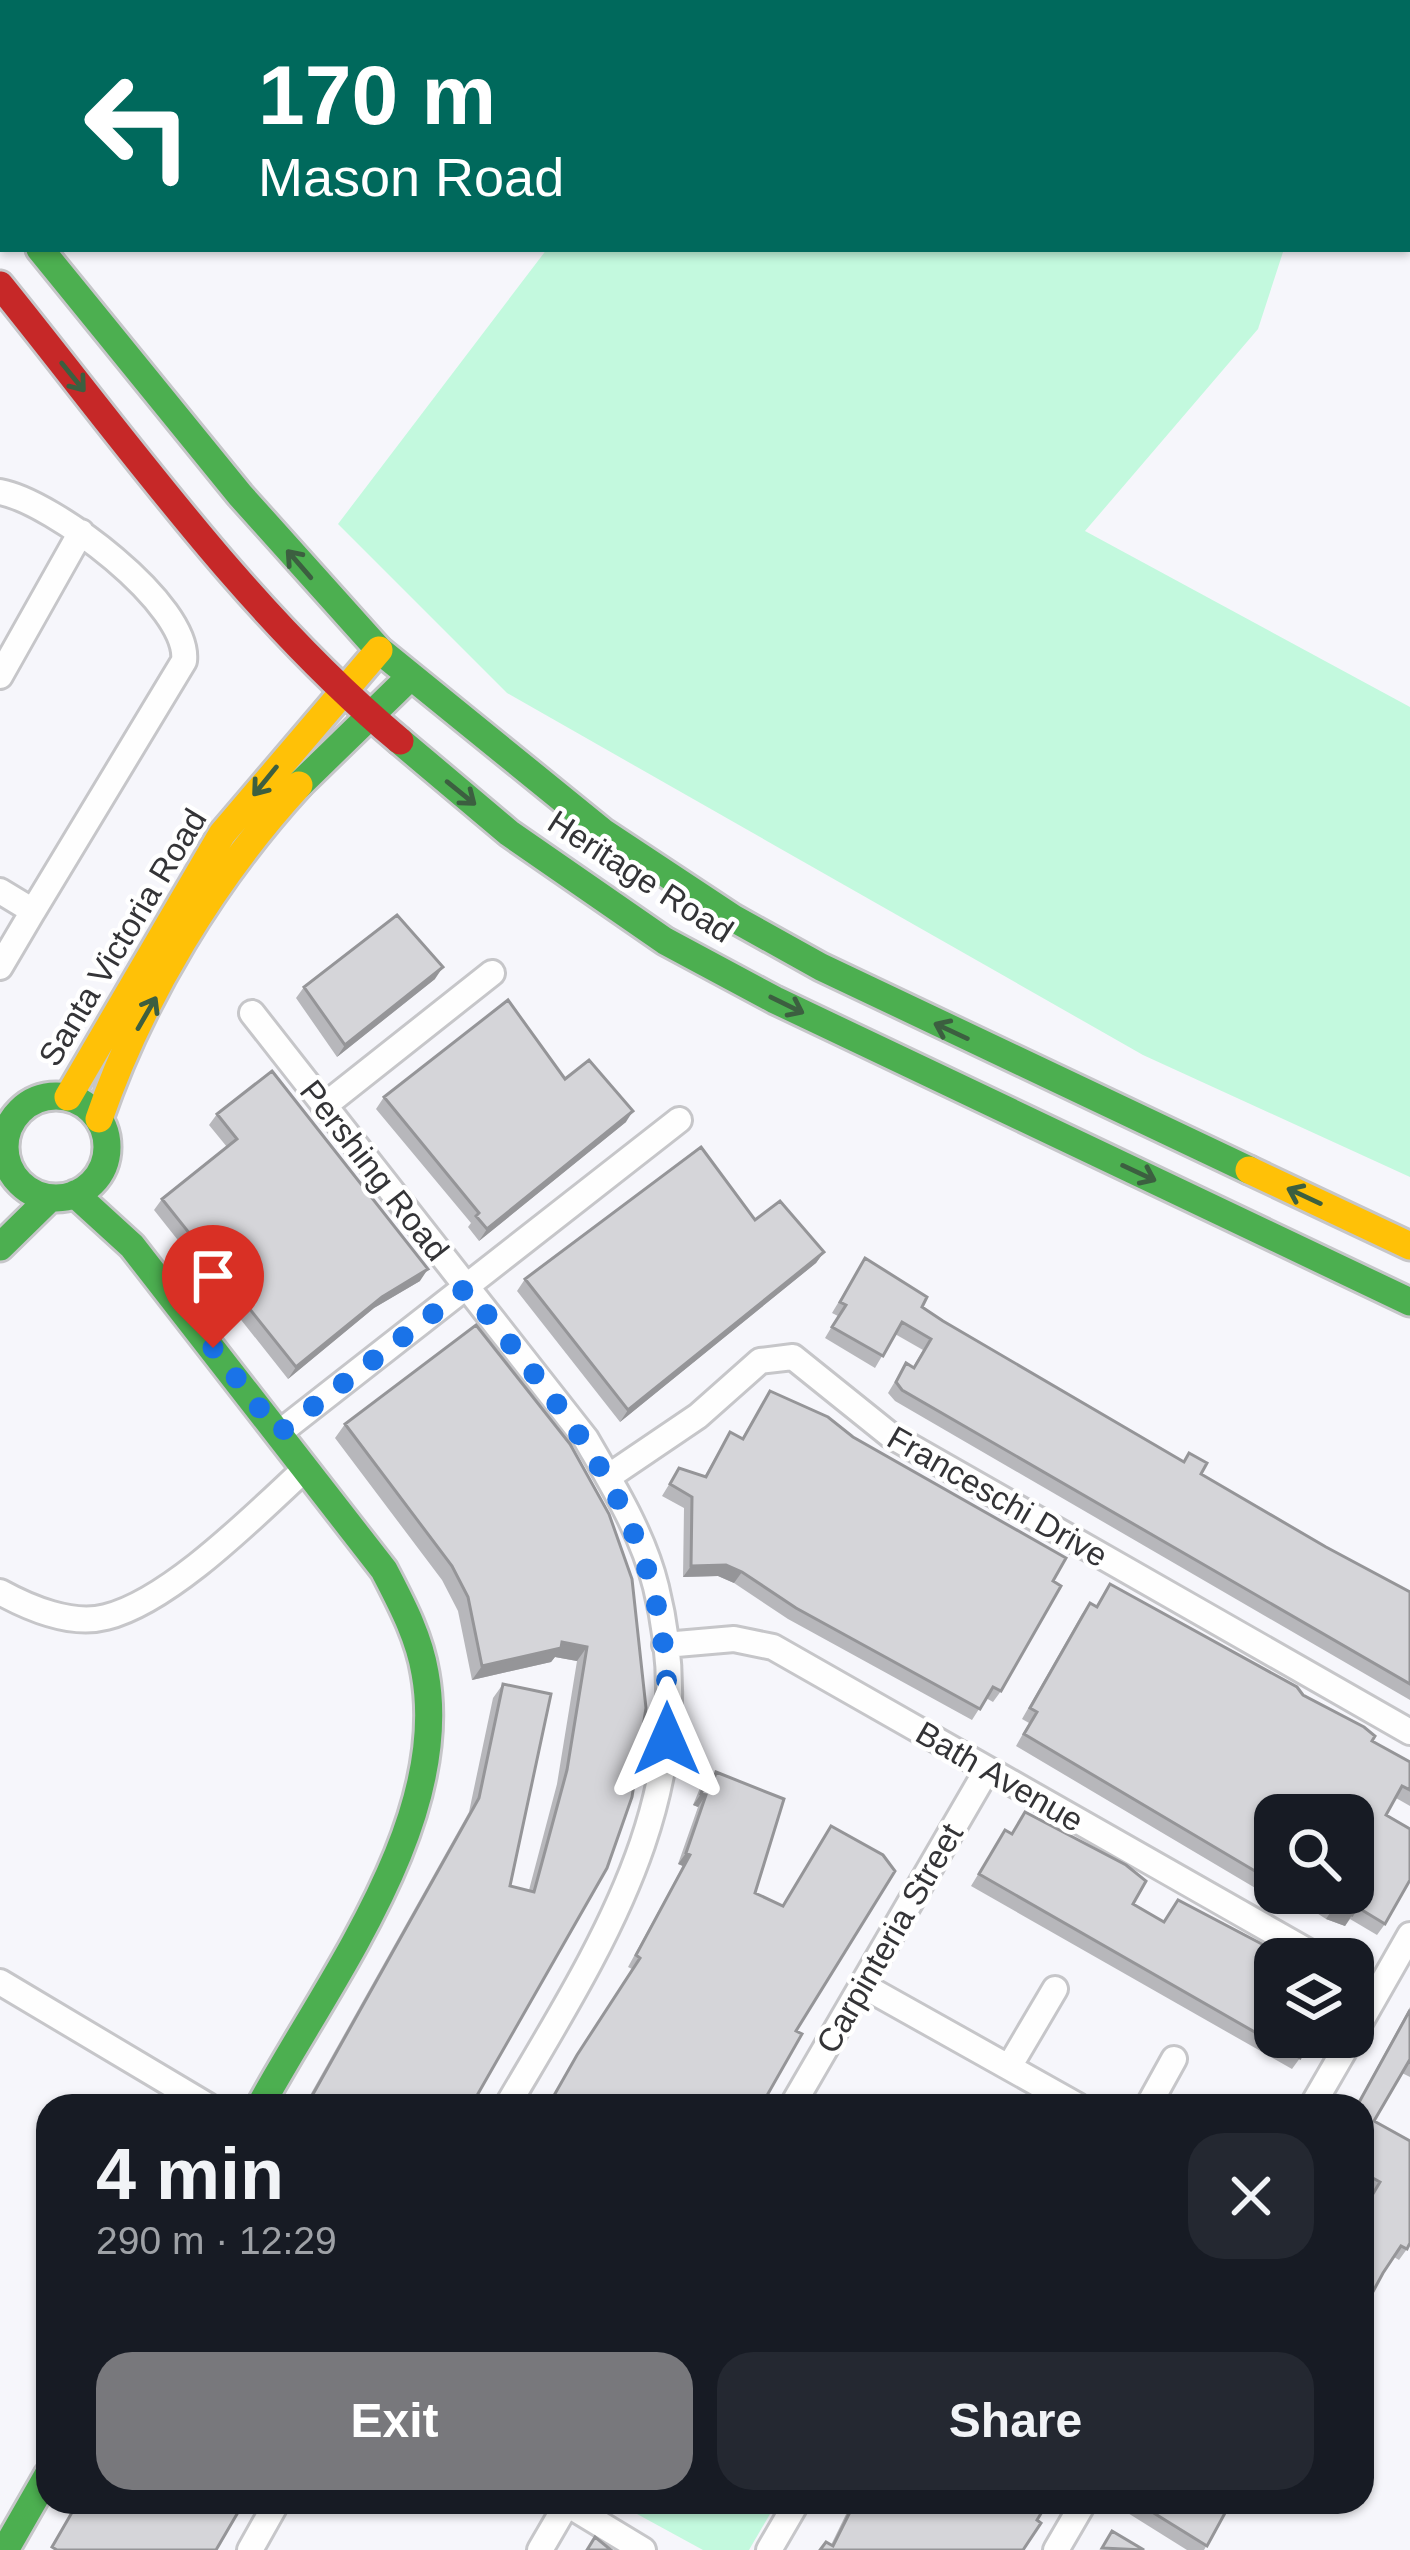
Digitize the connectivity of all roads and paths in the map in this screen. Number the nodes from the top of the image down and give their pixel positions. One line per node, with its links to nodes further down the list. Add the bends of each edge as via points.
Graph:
1 (42, 252): 5 (main road, Heritage Road, one-way to 1, via 240,496)
2 (0, 285): 8 (main road, Heritage Road, one-way to 8, via 191,523)
3 (0, 492): 4 (street)
4 (81, 532): 6 (street); 11 (street, via 175,626 184,661)
5 (379, 650): 7 (main road, Heritage Road); 8 (main road, Santa Victoria Road)
6 (0, 676)
7 (410, 677): 9 (main road, Santa Victoria Road); 26 (main road, Heritage Road, one-way to 7, via 915,1014 733,918 603,832)
8 (340, 692): 9 (main road, Heritage Road); 15 (main road, Santa Victoria Road, one-way to 15, via 222,834)
9 (370, 719): 18 (main road, Santa Victoria Road, one-way to 9, via 110,1080 219,891 291,794); 29 (main road, Heritage Road, one-way to 29, via 509,832 665,941)
10 (0, 891): 11 (street)
11 (33, 911): 12 (street)
12 (0, 968)
13 (492, 974): 17 (street)
14 (252, 1013): 17 (street, Pershing Road)
15 (68, 1097): 16 (main road); 18 (main road)
16 (12, 1102): 20 (main road)
17 (324, 1106): 28 (street, Pershing Road)
18 (99, 1119): 21 (main road, via 107,1146)
19 (679, 1120): 28 (street)
20 (3, 1132): 22 (main road)
21 (100, 1172): 23 (main road); 25 (main road)
22 (17, 1181): 23 (main road); 24 (main road)
23 (62, 1196): 25 (main road); 27 (main road)
24 (0, 1224)
25 (131, 1246): 30 (main road)
26 (1410, 1246)
27 (0, 1247)
28 (466, 1288): 30 (street); 32 (street, Pershing Road)
29 (1410, 1302)
30 (279, 1433): 31 (main road)
31 (306, 1468): 33 (street, via 189,1569 105,1617 32,1609); 49 (main road, via 402,1601 425,1667 430,1755 401,1854)
32 (608, 1477): 34 (street, Pershing Road, via 655,1585); 35 (street, Franceschi Drive, via 698,1416 760,1361 793,1357 890,1435)
33 (0, 1592)
34 (665, 1645): 36 (street, Bath Avenue, via 734,1639 772,1647); 50 (street, Pershing Road, via 667,1739 650,1834 620,1906)
35 (1410, 1732)
36 (987, 1770): 38 (street, Bath Avenue); 40 (street, Carpinteria Street)
37 (1410, 1936): 43 (street)
38 (1285, 1938)
39 (0, 1982): 48 (street)
40 (862, 1985): 47 (street); 51 (street, Carpinteria Street)
41 (1054, 1989): 47 (street)
42 (1374, 1989): 43 (street)
43 (1378, 1991): 44 (street)
44 (1374, 1998)
45 (1339, 2058): 54 (street)
46 (1174, 2059): 53 (street)
47 (1009, 2067): 52 (street)
48 (188, 2094)
49 (267, 2094)
50 (514, 2094)
51 (799, 2094)
52 (1057, 2094)
53 (1155, 2094)
54 (1319, 2094)
55 (36, 2496): 61 (main road)
56 (271, 2514): 62 (street)
57 (561, 2514): 63 (street)
58 (585, 2514): 64 (street)
59 (790, 2514): 65 (street)
60 (1077, 2514): 66 (street)
61 (5, 2550)
62 (250, 2550)
63 (540, 2550)
64 (643, 2550)
65 (769, 2550)
66 (1056, 2550)

